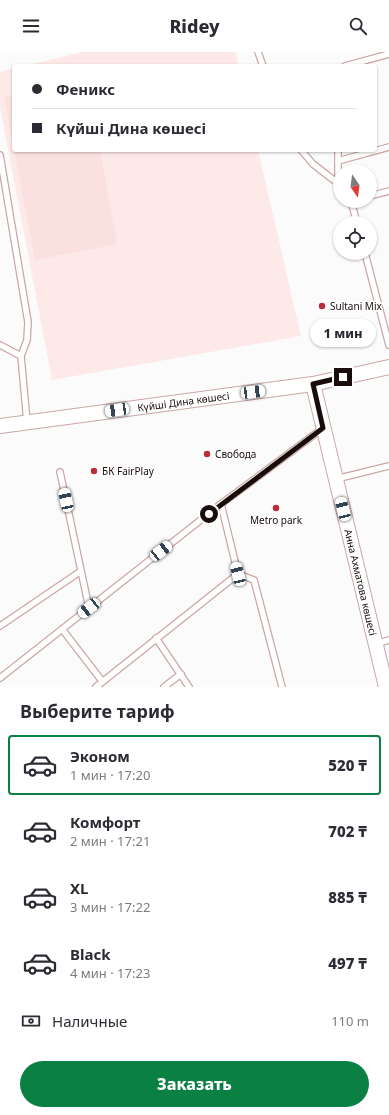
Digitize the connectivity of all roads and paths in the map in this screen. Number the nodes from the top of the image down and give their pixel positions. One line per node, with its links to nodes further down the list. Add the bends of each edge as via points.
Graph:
1 (258, 52): 3 (lane)
2 (389, 54): 4 (lane)
3 (262, 64)
4 (352, 64)
5 (389, 147): 6 (lane)
6 (377, 150)
7 (303, 152): 13 (lane, via 313,164)
8 (338, 152): 11 (lane)
9 (371, 152): 11 (lane)
10 (0, 155): 19 (lane, via 28,322 27,340)
11 (338, 161): 12 (lane)
12 (338, 164)
13 (333, 179)
14 (389, 191): 15 (lane)
15 (377, 194)
16 (367, 260): 18 (lane)
17 (0, 345): 19 (lane)
18 (389, 345)
19 (21, 356): 22 (lane)
20 (389, 367): 21 (street, Күйші Дина көшесі)
21 (313, 384): 22 (street, Күйші Дина көшесі); 24 (street, Анна Ахматова көшесі)
22 (27, 422): 23 (street, Күйші Дина көшесі)
23 (0, 426)
24 (323, 428): 27 (street, Анна Ахматова көшесі); 28 (lane)
25 (389, 466): 27 (lane)
26 (60, 472): 29 (lane)
27 (336, 479): 35 (street, Анна Ахматова көшесі)
28 (221, 504): 30 (lane); 31 (lane)
29 (81, 571): 31 (lane); 32 (lane)
30 (238, 574): 34 (lane); 42 (lane, via 254,580)
31 (89, 608): 33 (lane)
32 (0, 626)
33 (62, 629): 37 (lane); 38 (lane)
34 (156, 638): 36 (lane); 38 (lane)
35 (382, 642): 43 (street, Анна Ахматова көшесі)
36 (181, 674): 40 (lane); 41 (lane)
37 (0, 678)
38 (102, 681): 39 (lane)
39 (96, 687)
40 (164, 687)
41 (190, 687)
42 (282, 687)
43 (386, 687)

